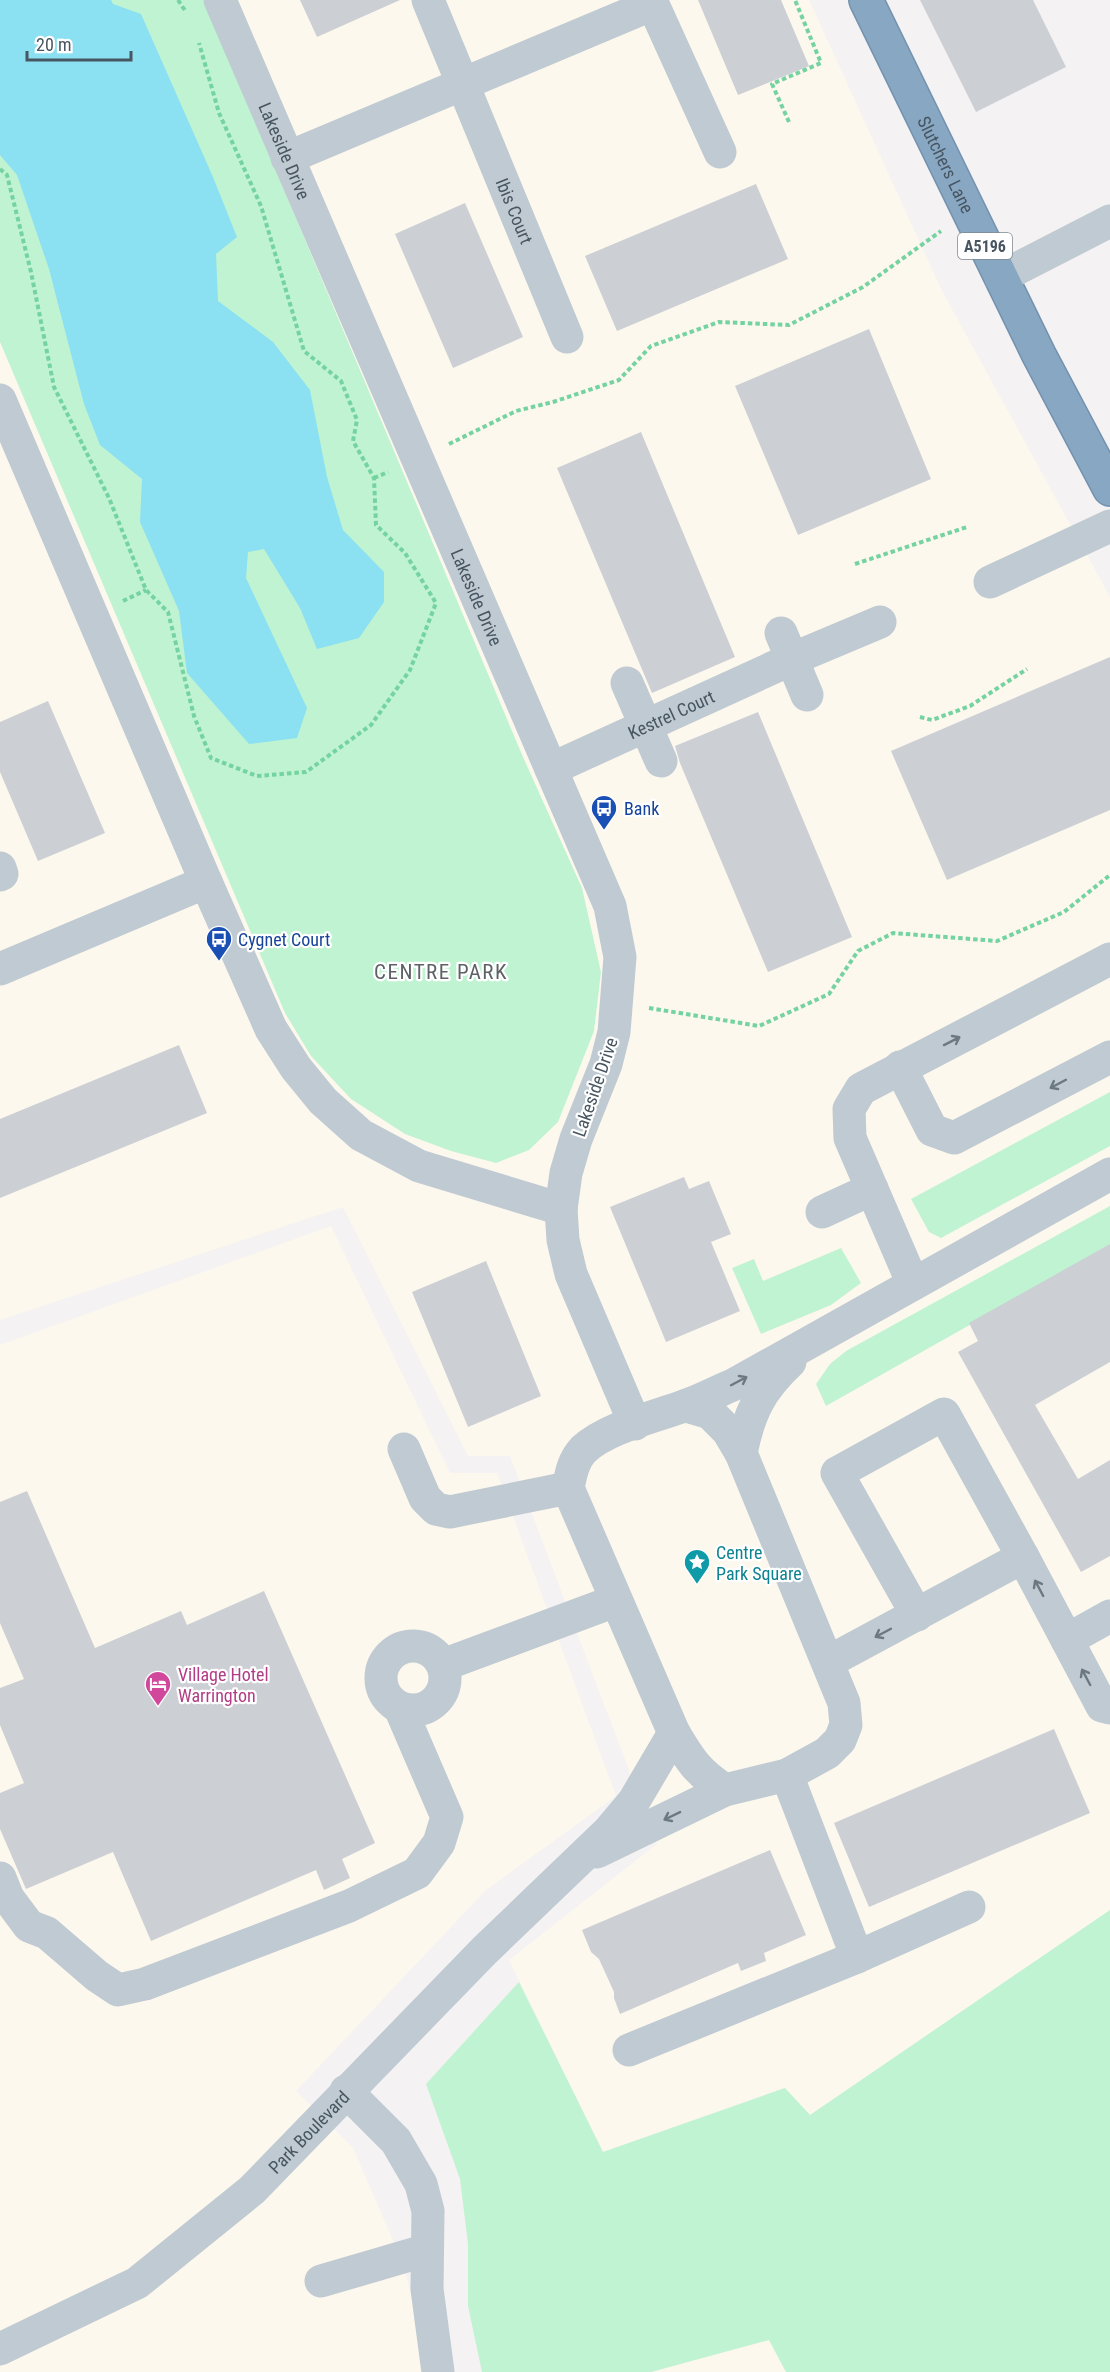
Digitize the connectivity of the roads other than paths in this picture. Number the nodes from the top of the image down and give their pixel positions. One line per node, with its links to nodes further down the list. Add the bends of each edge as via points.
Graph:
1 (220, 0): 7 (street, Lakeside Drive)
2 (428, 0): 5 (street, Ibis Court)
3 (866, 0): 9 (highway, Slutchers Lane / A5196)
4 (652, 2): 5 (street); 6 (street)
5 (464, 83): 7 (street); 10 (street, Ibis Court)
6 (720, 152)
7 (288, 158): 21 (street, Lakeside Drive)
8 (1110, 221): 9 (street)
9 (1001, 277): 12 (highway, Slutchers Lane / A5196)
10 (567, 337)
11 (0, 400): 24 (street)
12 (1110, 489)
13 (1110, 526): 14 (street)
14 (990, 582)
15 (880, 622): 16 (street, Kestrel Court)
16 (786, 646): 18 (street); 19 (street, Kestrel Court)
17 (627, 683): 19 (street)
18 (807, 695)
19 (647, 726): 20 (street); 21 (street, Kestrel Court)
20 (661, 761)
21 (551, 769): 31 (street, Lakeside Drive, via 609,906 620,957 614,1032 606,1064 576,1139)
22 (0, 868): 23 (street)
23 (0, 875)
24 (206, 882): 26 (street); 31 (street, via 271,1029 323,1101 361,1135 419,1166)
25 (1110, 960): 28 (street, one-way to 25)
26 (0, 969)
27 (1110, 1057): 28 (street, one-way to 28, via 954,1138 932,1130)
28 (900, 1067): 30 (street, via 861,1089 849,1109 850,1137)
29 (1110, 1174): 33 (street)
30 (872, 1189): 32 (street); 33 (street)
31 (561, 1209): 36 (street, Lakeside Drive, via 571,1274)
32 (822, 1212)
33 (913, 1284): 34 (street)
34 (813, 1340): 35 (street, one-way to 34, via 735,1384); 38 (street, via 773,1378 756,1402)
35 (686, 1406): 36 (street); 38 (street, via 710,1413 728,1431)
36 (635, 1424): 39 (street, via 600,1438 583,1450 572,1466)
37 (404, 1449): 39 (street, via 425,1498 436,1509 450,1512)
38 (741, 1453): 45 (street)
39 (568, 1488): 41 (street)
40 (1023, 1557): 42 (street); 42 (street, via 944,1414 837,1473); 44 (street, one-way to 40)
41 (615, 1601): 46 (street); 49 (street)
42 (917, 1615): 45 (street, one-way to 45)
43 (1110, 1616): 44 (street)
44 (1067, 1640): 48 (street, one-way to 44, via 1102,1706)
45 (828, 1662): 50 (street, via 844,1703 846,1725 840,1740 827,1753)
46 (443, 1665): 47 (street, via 445,1687 440,1697 422,1710); 47 (street, via 437,1656 420,1647 399,1649 391,1655 381,1673 381,1683 384,1693)
47 (400, 1708): 53 (street, via 447,1817 439,1843 417,1873 349,1905 145,1984 118,1990 47,1933 29,1926 8,1898)
48 (1110, 1708)
49 (674, 1733): 51 (street, via 704,1776); 52 (street, Park Boulevard, via 634,1801)
50 (787, 1775): 51 (street); 55 (street)
51 (725, 1790): 52 (street, Park Boulevard, one-way to 52)
52 (577, 1862): 57 (street, Park Boulevard)
53 (0, 1878)
54 (969, 1907): 55 (street)
55 (857, 1957): 56 (street)
56 (629, 2050)
57 (346, 2091): 58 (street, via 396,2141 421,2184 428,2211); 60 (street, Park Boulevard, via 252,2190 137,2283)
58 (427, 2250): 59 (street); 61 (street, via 427,2289)
59 (321, 2281)
60 (0, 2349)
61 (438, 2372)

